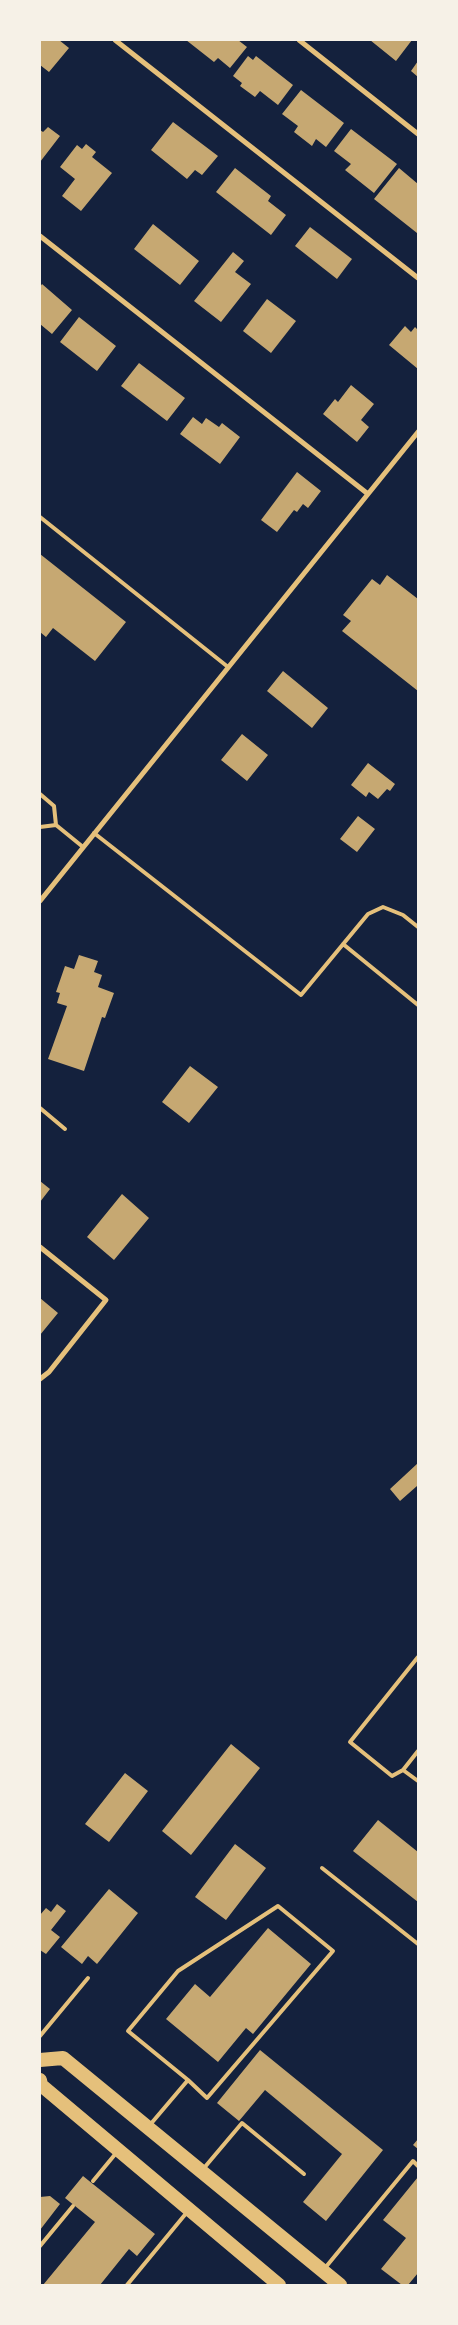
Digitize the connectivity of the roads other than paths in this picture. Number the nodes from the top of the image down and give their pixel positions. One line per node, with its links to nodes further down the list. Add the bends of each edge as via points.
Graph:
1 (115, 40): 5 (street)
2 (299, 40): 3 (street)
3 (418, 134)
4 (40, 236): 7 (street)
5 (418, 278)
6 (418, 432): 7 (street)
7 (368, 494): 9 (street)
8 (40, 517): 9 (lane)
9 (228, 667): 13 (street)
10 (40, 794): 11 (lane, via 54,806)
11 (56, 825): 12 (lane); 14 (lane)
12 (40, 826)
13 (94, 833): 14 (street); 17 (lane, via 301,995)
14 (83, 847): 15 (street)
15 (40, 901)
16 (418, 927): 17 (lane, via 403,915 383,907 368,914)
17 (343, 944): 18 (lane)
18 (418, 1005)
19 (40, 1108): 20 (lane)
20 (65, 1129)
21 (40, 1247): 22 (street, via 106,1300)
22 (40, 1379)
23 (418, 1656): 25 (lane, via 350,1742 392,1776)
24 (418, 1751): 25 (lane)
25 (403, 1770): 26 (lane)
26 (418, 1782)
27 (322, 1868): 28 (lane)
28 (418, 1944)
29 (88, 1978): 30 (lane)
30 (40, 2036)
31 (40, 2060): 34 (highway, via 63,2058)
32 (40, 2080): 35 (highway, via 41,2085)
33 (188, 2080): 33 (lane, via 128,2031 178,1971 278,1906 332,1951 207,2098); 34 (lane)
34 (148, 2128): 37 (highway)
35 (118, 2150): 39 (lane); 41 (highway)
36 (418, 2166): 43 (lane, via 413,2161)
37 (201, 2172): 38 (lane, via 242,2123); 43 (highway)
38 (304, 2174)
39 (93, 2181)
40 (73, 2206): 42 (lane)
41 (189, 2210): 44 (lane); 45 (highway)
42 (40, 2246)
43 (323, 2271): 46 (highway)
44 (127, 2285)
45 (280, 2285)
46 (340, 2285)

